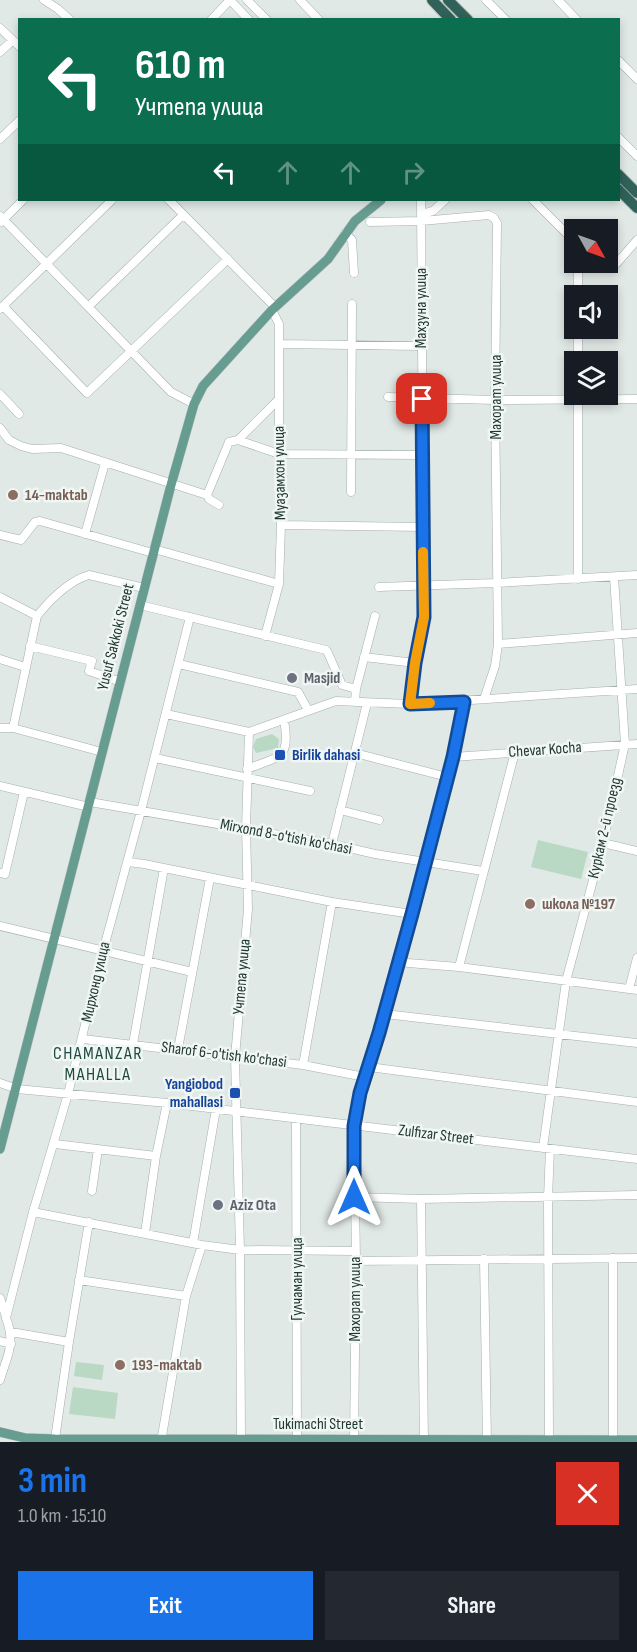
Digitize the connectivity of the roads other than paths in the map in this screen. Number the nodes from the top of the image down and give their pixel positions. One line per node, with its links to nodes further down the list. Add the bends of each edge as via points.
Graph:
1 (44, 0): 9 (street)
2 (230, 0): 10 (street); 11 (street)
3 (247, 0): 12 (street)
4 (300, 0): 13 (street)
5 (432, 0): 14 (highway)
6 (448, 0): 15 (highway)
7 (486, 0): 16 (street)
8 (558, 0): 17 (street)
9 (68, 18)
10 (213, 18)
11 (247, 18)
12 (265, 18)
13 (317, 18)
14 (449, 18)
15 (466, 18)
16 (504, 18)
17 (575, 18)
18 (0, 28): 19 (street)
19 (12, 41): 20 (street); 21 (street)
20 (18, 46)
21 (0, 52)
22 (620, 62): 23 (street)
23 (637, 79)
24 (18, 122): 25 (street)
25 (0, 139)
26 (620, 142): 27 (street)
27 (637, 156)
28 (620, 177): 30 (highway)
29 (620, 190): 30 (highway)
30 (635, 197)
31 (22, 201): 42 (street)
32 (111, 201): 49 (street)
33 (170, 201): 40 (street)
34 (380, 201): 45 (main road, Yusuf Sakkoki Street)
35 (421, 201): 41 (street, Махзуна улица)
36 (444, 201): 41 (street)
37 (534, 201): 39 (street)
38 (548, 201): 39 (street)
39 (540, 207): 44 (street)
40 (183, 215): 47 (street); 52 (street)
41 (421, 218): 43 (street, Махорат улица); 57 (street, Махзуна улица); 66 (street, Махорат улица, via 489,215 497,223)
42 (1, 219): 49 (street)
43 (370, 222)
44 (564, 231)
45 (345, 233): 50 (street, via 352,240); 54 (main road, Yusuf Sakkoki Street, via 328,260)
46 (637, 240): 48 (street)
47 (228, 259): 54 (street); 58 (street)
48 (618, 261)
49 (46, 264): 52 (street); 53 (street)
50 (354, 273)
51 (352, 304): 56 (street)
52 (89, 306): 58 (street)
53 (1, 308): 58 (street, via 87,393)
54 (274, 309): 55 (street, Муазамхон улица); 67 (main road, Yusuf Sakkoki Street, via 216,370)
55 (280, 344): 56 (street); 63 (street, Муазамхон улица)
56 (352, 345): 57 (street); 73 (street)
57 (421, 346): 64 (street, Махзуна улица)
58 (130, 350): 67 (street, via 171,392)
59 (0, 394): 69 (street)
60 (388, 397): 64 (street)
61 (564, 398): 66 (street)
62 (618, 398): 65 (street)
63 (279, 399): 71 (street); 72 (street, Муазамхон улица)
64 (422, 399): 66 (street); 74 (street, Махзуна улица)
65 (637, 399)
66 (495, 400): 88 (street, Махорат улица)
67 (194, 404): 76 (main road, Yusuf Sakkoki Street)
68 (578, 405): 87 (street)
69 (19, 414)
70 (0, 428): 75 (street, via 9,440 21,446 61,448)
71 (238, 440): 72 (street); 78 (street, via 229,442)
72 (279, 454): 73 (street); 80 (street, Муазамхон улица)
73 (351, 455): 74 (street); 77 (street)
74 (422, 455): 81 (street, Махзуна улица)
75 (105, 463): 76 (street); 82 (street)
76 (171, 485): 78 (street); 84 (main road, Yusuf Sakkoki Street)
77 (351, 492)
78 (207, 495): 79 (street)
79 (219, 505)
80 (281, 525): 81 (street); 89 (street, Муазамхон улица)
81 (422, 527): 90 (street, Махзуна улица)
82 (85, 534): 83 (street, via 40,520 21,540); 84 (street)
83 (0, 535)
84 (154, 551): 89 (street); 92 (main road, Yusuf Sakkoki Street)
85 (637, 575): 86 (street)
86 (614, 577): 87 (street); 99 (street, Куркам 2-й проезд)
87 (578, 579): 88 (street)
88 (496, 583): 90 (street); 101 (street, Махорат улица)
89 (279, 584): 100 (street, Муазамхон улица)
90 (424, 586): 91 (street); 105 (street, Махзуна улица, via 424,617)
91 (379, 587)
92 (144, 588): 94 (main road, Yusuf Sakkoki Street); 95 (street, via 89,575 58,594)
93 (0, 597): 95 (street)
94 (140, 605): 97 (street); 108 (main road, Yusuf Sakkoki Street)
95 (37, 616): 102 (street)
96 (375, 616): 103 (street)
97 (190, 617): 100 (street); 106 (street, Мирхонд улица)
98 (637, 633): 99 (street)
99 (619, 634): 101 (street); 111 (street, Куркам 2-й проезд)
100 (265, 636): 109 (street, via 326,650 342,685)
101 (498, 644): 112 (street, Махорат улица)
102 (30, 646): 107 (street); 108 (street, via 92,661 89,671)
103 (364, 657): 105 (street); 109 (street)
104 (0, 659): 107 (street)
105 (415, 663): 116 (street, Махзуна улица)
106 (179, 664): 117 (street, via 298,692); 118 (street, Мирхонд улица)
107 (25, 667): 121 (street)
108 (121, 682): 125 (main road, Yusuf Sakkoki Street)
109 (356, 689): 113 (street)
110 (637, 689): 111 (street)
111 (620, 690): 112 (street); 123 (street, Куркам 2-й проезд)
112 (484, 699): 114 (street)
113 (355, 702): 115 (street); 117 (street, via 336,701)
114 (464, 702): 116 (street); 128 (street, Махорат улица)
115 (367, 703): 116 (street); 127 (street)
116 (410, 704)
117 (308, 710): 119 (street)
118 (166, 714): 122 (street); 129 (street, Мирхонд улица)
119 (284, 720): 122 (street); 130 (street, via 288,740 284,751)
120 (0, 728): 121 (street)
121 (13, 728): 125 (street)
122 (249, 732): 130 (street, Учтепа улица)
123 (625, 744): 124 (street, Chevar Kocha); 126 (street, Chevar Kocha); 140 (street, Куркам 2-й проезд)
124 (637, 744)
125 (102, 752): 135 (main road, Yusuf Sakkoki Street)
126 (515, 752): 128 (street, Chevar Kocha); 146 (street)
127 (355, 753): 131 (street); 136 (street)
128 (453, 757): 131 (street, Махорат улица)
129 (155, 758): 130 (street); 137 (street, Мирхонд улица)
130 (247, 774): 133 (street); 139 (street, Учтепа улица)
131 (447, 777): 143 (street, Махорат улица)
132 (0, 786): 134 (street, Mirxond 8-o'tish ko'chasi)
133 (310, 791)
134 (24, 792): 135 (street, Mirxond 8-o'tish ko'chasi); 147 (street, via 4,873)
135 (89, 804): 137 (street, Mirxond 8-o'tish ko'chasi); 153 (main road, Yusuf Sakkoki Street)
136 (340, 810): 138 (street); 141 (street)
137 (141, 811): 139 (street, Mirxond 8-o'tish ko'chasi); 144 (street, Мирхонд улица)
138 (379, 820)
139 (246, 828): 141 (street, Mirxond 8-o'tish ko'chasi); 149 (street, Учтепа улица)
140 (603, 843): 142 (street); 160 (street, Куркам 2-й проезд)
141 (332, 844): 143 (street, Mirxond 8-o'tish ko'chasi)
142 (637, 851)
143 (426, 861): 146 (street, Mirxond 8-o'tish ko'chasi); 151 (street, Махорат улица)
144 (128, 862): 145 (street); 154 (street, Мирхонд улица)
145 (164, 868): 148 (street); 157 (street)
146 (483, 871): 158 (street)
147 (0, 873)
148 (210, 878): 149 (street); 159 (street)
149 (247, 884): 150 (street); 168 (street, Учтепа улица)
150 (332, 902): 151 (street); 169 (street)
151 (412, 914): 156 (street, Махорат улица)
152 (0, 926): 153 (street)
153 (54, 940): 154 (street); 173 (main road, Yusuf Sakkoki Street)
154 (103, 951): 157 (street); 164 (street, Мирхонд улица)
155 (637, 958): 161 (street)
156 (399, 960): 158 (street); 162 (street, Махорат улица)
157 (149, 961): 159 (street); 166 (street)
158 (459, 967): 160 (street)
159 (192, 972): 167 (street)
160 (566, 981): 161 (street); 163 (street, Куркам 2-й проезд)
161 (633, 990)
162 (385, 1014): 163 (street); 170 (street, Махорат улица)
163 (559, 1034): 165 (street); 174 (street, Куркам 2-й проезд)
164 (83, 1039): 166 (street, Sharof 6-o'tish ko'chasi); 175 (street, Мирхонд улица)
165 (637, 1043)
166 (133, 1044): 167 (street, Sharof 6-o'tish ko'chasi)
167 (178, 1049): 168 (street, Sharof 6-o'tish ko'chasi)
168 (235, 1057): 169 (street, Sharof 6-o'tish ko'chasi); 179 (street, Учтепа улица)
169 (303, 1065): 171 (street, Sharof 6-o'tish ko'chasi)
170 (369, 1066): 171 (street, Махорат улица); 174 (street)
171 (365, 1077): 181 (street, Махорат улица)
172 (0, 1083): 173 (street, Zulfizar Street)
173 (17, 1089): 175 (street, Zulfizar Street); 184 (main road, Yusuf Sakkoki Street)
174 (551, 1090): 177 (street); 183 (street, Куркам 2-й проезд)
175 (68, 1094): 176 (street, Zulfizar Street); 182 (street, Мирхонд улица)
176 (167, 1102): 178 (street, Zulfizar Street); 186 (street)
177 (637, 1102)
178 (216, 1109): 179 (street, Zulfizar Street); 196 (street)
179 (236, 1111): 180 (street, Zulfizar Street); 197 (street, Учтепа улица)
180 (296, 1119): 181 (street, Zulfizar Street); 198 (street, Гулчаман улица)
181 (354, 1126): 183 (street, Zulfizar Street); 190 (street, Махорат улица)
182 (55, 1144): 185 (street); 193 (street, Мирхонд улица)
183 (547, 1148): 187 (street, Zulfizar Street); 192 (street, Куркам 2-й проезд)
184 (0, 1149)
185 (98, 1149): 186 (street); 188 (street)
186 (156, 1156): 195 (street)
187 (637, 1159)
188 (92, 1191)
189 (637, 1195): 192 (street)
190 (354, 1197): 191 (street); 199 (street, Махорат улица)
191 (421, 1198): 192 (street); 203 (street)
192 (548, 1198): 200 (street, Куркам 2-й проезд)
193 (33, 1212): 194 (street); 209 (street, Мирхонд улица)
194 (89, 1222): 195 (street); 206 (street)
195 (145, 1233): 196 (street)
196 (197, 1244): 197 (street); 207 (street)
197 (240, 1250): 198 (street); 222 (street, Учтепа улица)
198 (297, 1251): 199 (street); 218 (street, Гулчаман улица)
199 (355, 1251): 205 (street, Махорат улица)
200 (549, 1258): 201 (street); 204 (street); 226 (street, Куркам 2-й проезд)
201 (613, 1258): 202 (street); 227 (street)
202 (637, 1258)
203 (423, 1259): 204 (street); 205 (street); 224 (street)
204 (484, 1259): 225 (street)
205 (356, 1261): 223 (street, Махорат улица)
206 (79, 1280): 207 (street); 212 (street)
207 (186, 1296): 221 (street)
208 (0, 1299): 209 (street)
209 (6, 1318): 210 (street)
210 (11, 1332): 212 (street); 213 (street)
211 (0, 1341): 213 (street)
212 (69, 1342): 216 (street)
213 (11, 1344): 214 (street)
214 (0, 1380)
215 (0, 1432): 217 (main road, Tukimachi Street)
216 (55, 1439): 217 (main road, Tukimachi Street); 220 (main road, Tukimachi Street)
217 (33, 1440)
218 (297, 1440): 222 (main road, Tukimachi Street); 223 (main road, Tukimachi Street)
219 (637, 1440): 227 (main road, Tukimachi Street)
220 (102, 1441): 221 (main road, Tukimachi Street)
221 (161, 1441): 222 (main road, Tukimachi Street)
222 (241, 1441)
223 (354, 1441): 224 (main road, Tukimachi Street)
224 (424, 1441): 225 (main road, Tukimachi Street)
225 (487, 1441): 226 (main road, Tukimachi Street)
226 (549, 1441): 227 (main road, Tukimachi Street)
227 (613, 1441)

